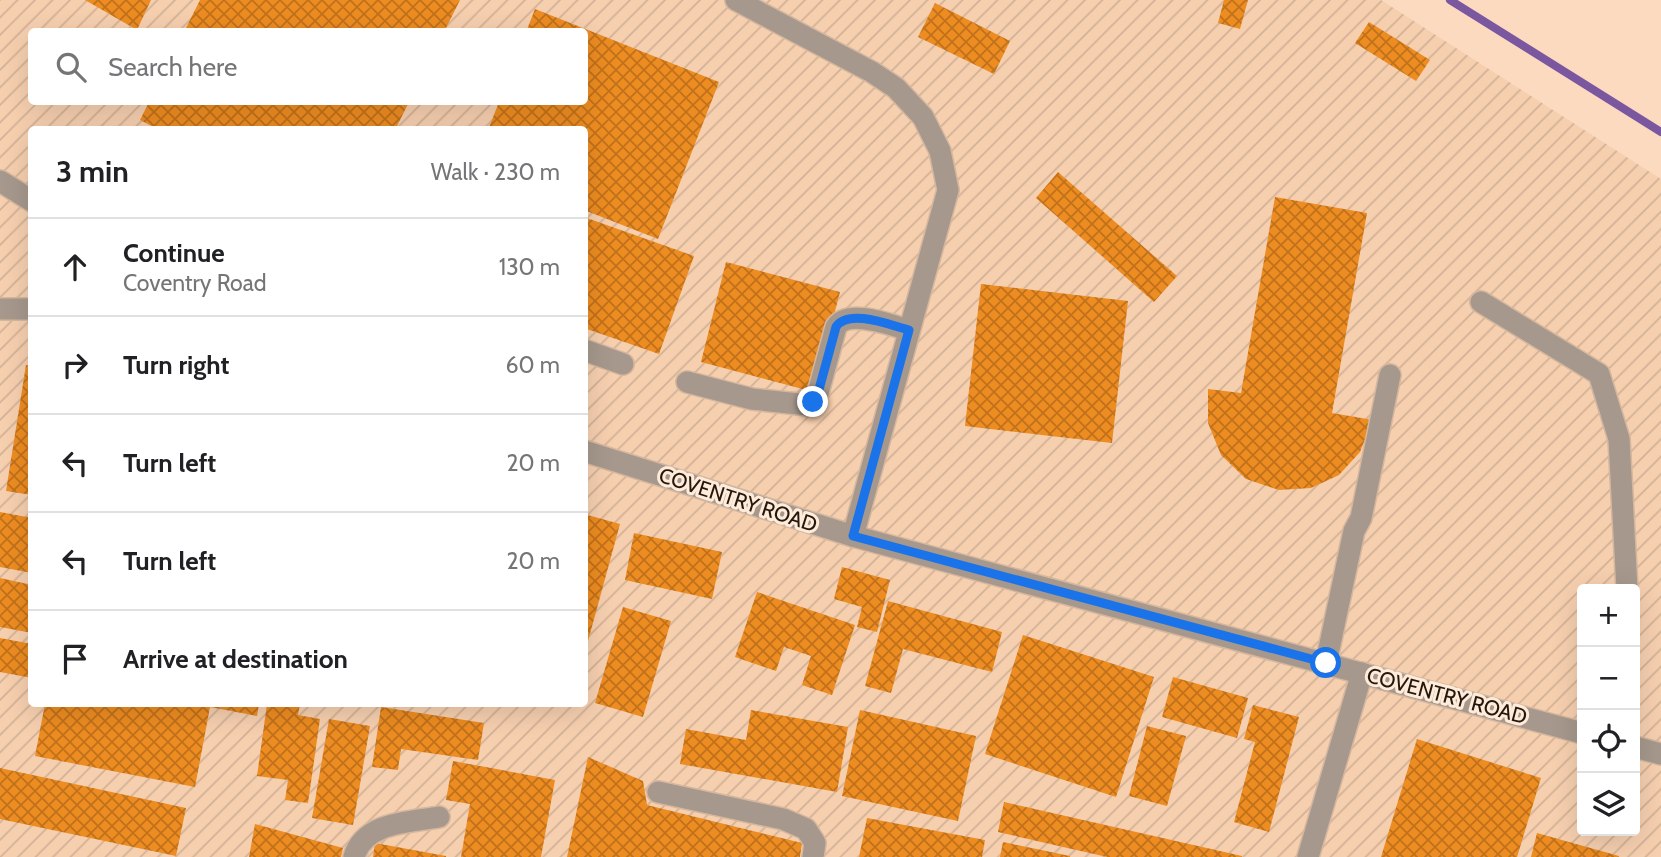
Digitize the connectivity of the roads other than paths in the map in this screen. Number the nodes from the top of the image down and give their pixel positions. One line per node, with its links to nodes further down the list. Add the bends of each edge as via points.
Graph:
1 (736, 0): 7 (street, via 872,72 896,88 923,117 940,151 948,190)
2 (0, 181): 3 (street)
3 (28, 198)
4 (1481, 302): 14 (street, via 1599,374 1619,439)
5 (0, 309): 6 (street)
6 (28, 309)
7 (909, 330): 11 (street, via 861,318 840,321 818,393 808,405 752,399); 13 (street)
8 (588, 351): 9 (street)
9 (623, 364)
10 (1390, 375): 15 (street)
11 (687, 382)
12 (588, 452): 13 (street, COVENTRY ROAD)
13 (853, 536): 15 (street, COVENTRY ROAD)
14 (1627, 584)
15 (1326, 663): 16 (street, COVENTRY ROAD)
16 (1362, 673): 17 (street, COVENTRY ROAD); 24 (street)
17 (1577, 732)
18 (1640, 748): 19 (street)
19 (1661, 754)
20 (657, 792): 23 (street, via 783,819 806,830 816,844)
21 (439, 817): 22 (street, via 382,827 366,837)
22 (354, 857)
23 (813, 857)
24 (1308, 857)

